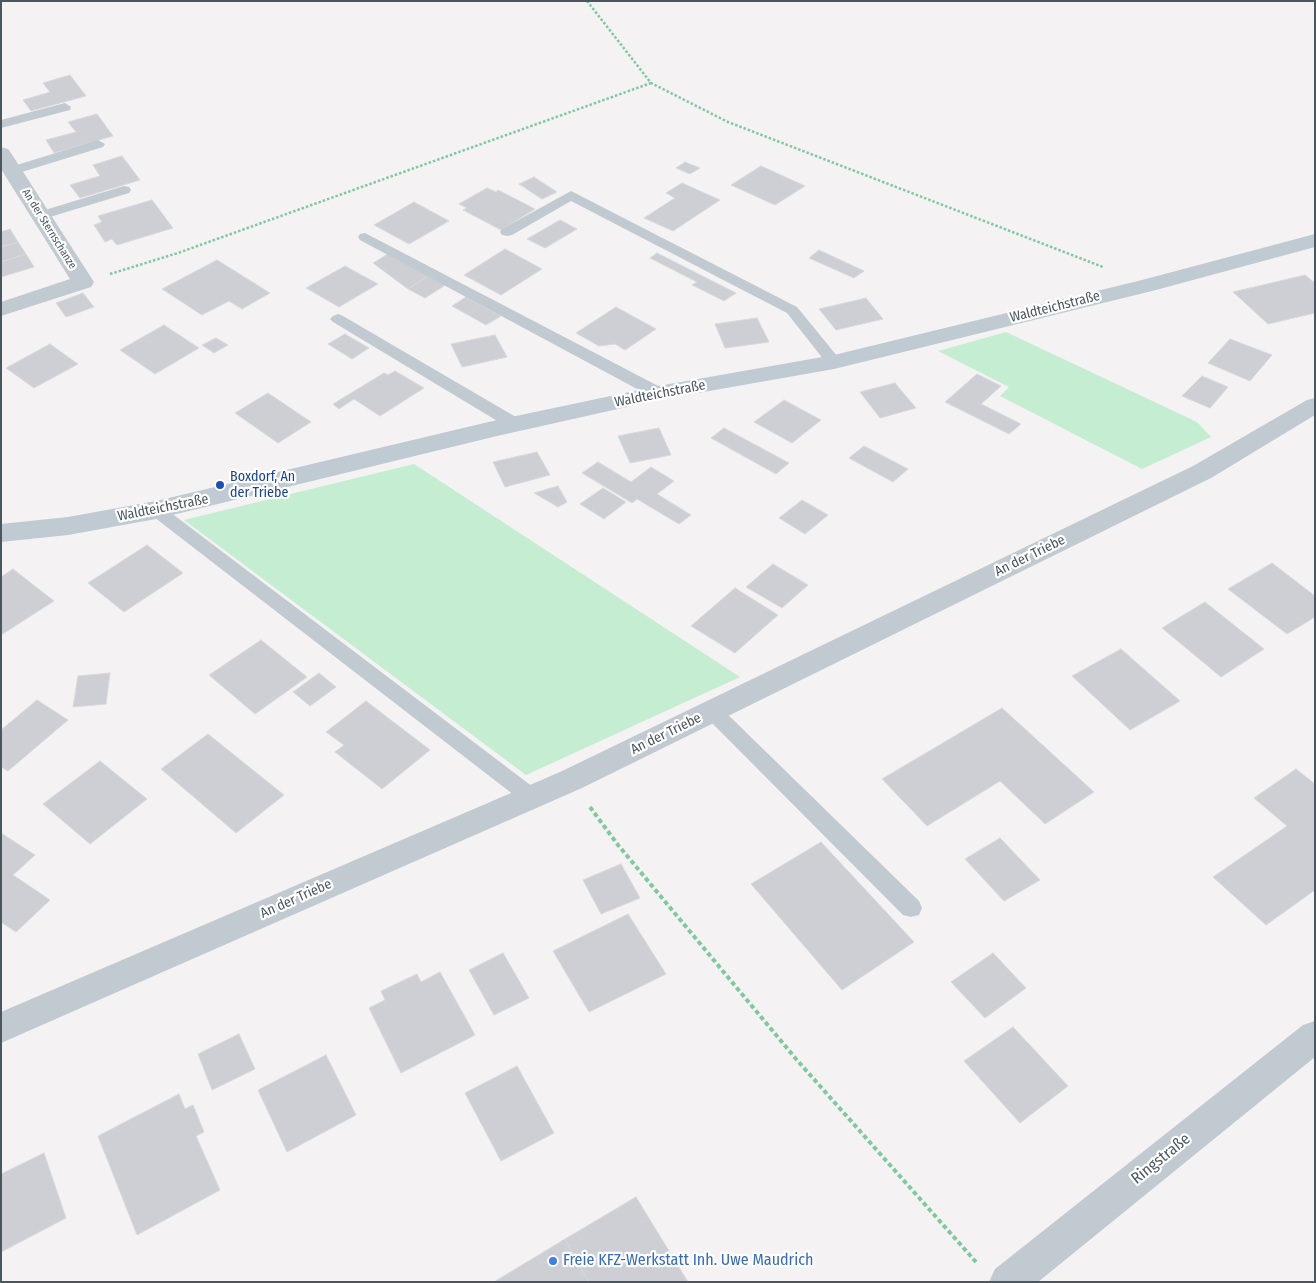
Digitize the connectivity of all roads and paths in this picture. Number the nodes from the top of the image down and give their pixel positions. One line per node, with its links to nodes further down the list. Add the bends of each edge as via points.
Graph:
1 (587, 1): 2 (path)
2 (651, 83): 12 (path, via 178,253); 13 (path, via 728,122)
3 (65, 107): 4 (lane)
4 (1, 124)
5 (98, 144): 6 (lane)
6 (7, 162): 8 (street, An der Sternschanze)
7 (124, 190): 8 (lane)
8 (40, 216): 12 (street, An der Sternschanze)
9 (507, 232): 16 (lane, via 571,195 792,310)
10 (365, 237): 17 (lane)
11 (1315, 240): 13 (street, Waldteichstraße)
12 (83, 282): 14 (street, An der Sternschanze)
13 (1148, 285): 16 (street, Waldteichstraße)
14 (1, 309)
15 (338, 319): 19 (lane)
16 (834, 362): 17 (street, Waldteichstraße)
17 (658, 394): 19 (street, Waldteichstraße)
18 (1315, 405): 22 (street, An der Triebe, via 1202,472)
19 (516, 424): 20 (street, Waldteichstraße)
20 (156, 510): 21 (street, Waldteichstraße, via 68,526); 24 (lane)
21 (1, 533)
22 (712, 711): 23 (street, An der Triebe); 25 (lane)
23 (571, 780): 24 (street, An der Triebe); 28 (path, via 618,845 796,1059)
24 (530, 796): 26 (street, An der Triebe)
25 (910, 908)
26 (1, 1028)
27 (1315, 1036): 28 (street, Ringstraße)
28 (994, 1274)

